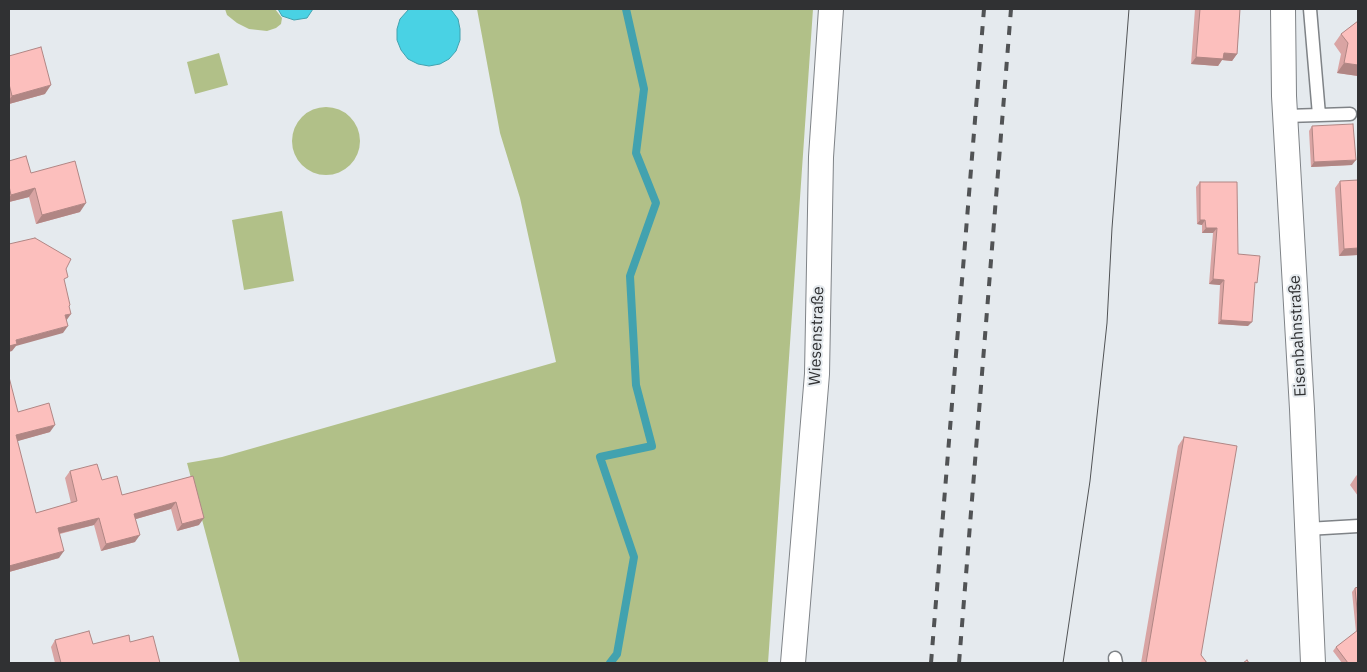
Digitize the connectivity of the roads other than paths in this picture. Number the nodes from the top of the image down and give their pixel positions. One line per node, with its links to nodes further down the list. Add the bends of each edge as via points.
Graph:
1 (831, 9): 9 (street, Wiesenstraße, via 821,157 817,374)
2 (1283, 9): 6 (street, Eisenbahnstraße)
3 (1310, 9): 5 (lane)
4 (1350, 114): 5 (lane)
5 (1318, 115): 6 (lane)
6 (1286, 116): 8 (street, Eisenbahnstraße)
7 (1358, 526): 8 (lane)
8 (1308, 529): 10 (street, Eisenbahnstraße)
9 (793, 663)
10 (1314, 663)

